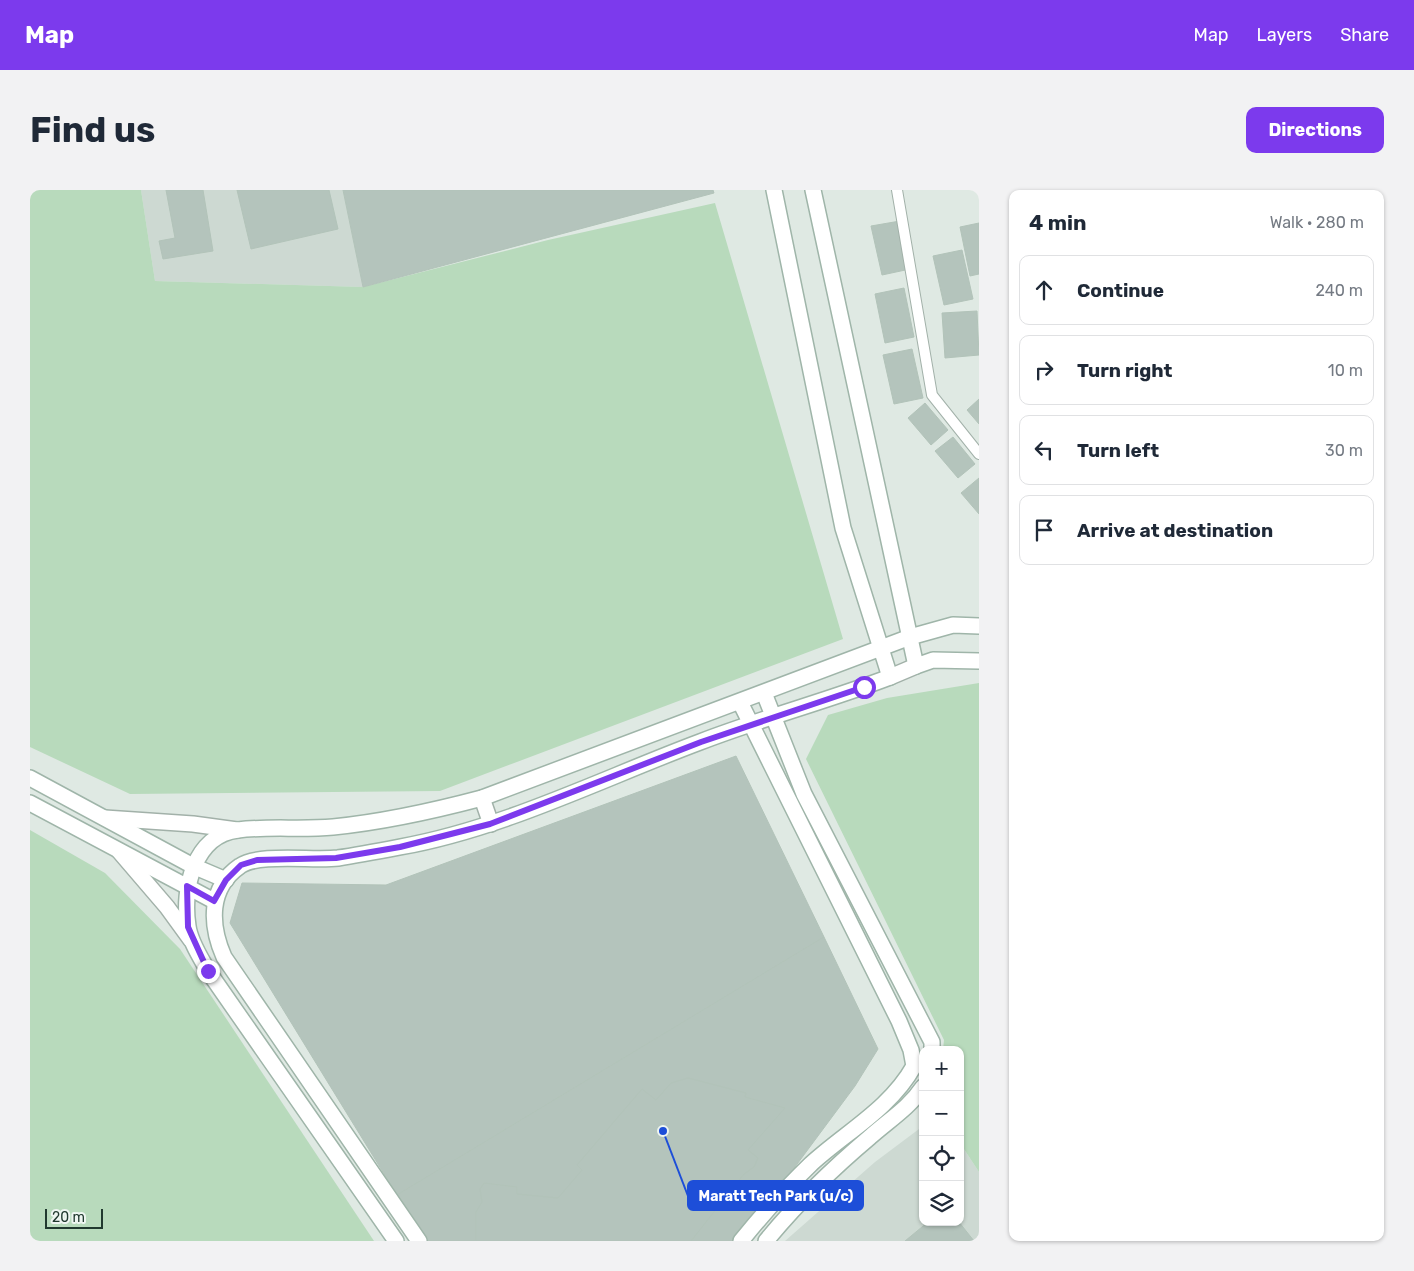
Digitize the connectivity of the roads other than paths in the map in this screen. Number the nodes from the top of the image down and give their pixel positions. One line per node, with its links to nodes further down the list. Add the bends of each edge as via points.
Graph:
1 (774, 190): 7 (street, via 843,528)
2 (813, 190): 6 (street)
3 (897, 190): 4 (lane, via 932,395)
4 (979, 454)
5 (979, 626): 6 (street, via 953,625)
6 (910, 636): 7 (street); 9 (street)
7 (880, 648): 10 (street); 11 (street)
8 (979, 661): 9 (street, via 933,660)
9 (916, 666): 10 (street)
10 (890, 677): 13 (street)
11 (764, 693): 12 (street); 13 (street)
12 (740, 702): 14 (street); 16 (street)
13 (774, 717): 14 (street); 27 (street, via 804,794)
14 (750, 725): 19 (street); 28 (street, via 899,1021)
15 (30, 778): 18 (street)
16 (482, 798): 19 (street); 20 (street, via 360,824)
17 (30, 803): 21 (street)
18 (105, 818): 20 (street); 22 (street)
19 (490, 824): 23 (street, via 400,847 336,858 257,860 241,865)
20 (237, 830): 22 (street, via 220,834)
21 (119, 850): 24 (street); 26 (street)
22 (193, 866): 23 (street); 24 (street)
23 (226, 880): 25 (street)
24 (187, 886): 25 (street); 26 (street, via 188,927)
25 (214, 901): 31 (street, via 213,922 224,957)
26 (194, 943): 30 (street, via 208,971)
27 (932, 1046)
28 (918, 1068): 32 (street, via 883,1105 811,1164)
29 (920, 1091): 33 (street, via 913,1101 794,1207)
30 (396, 1241)
31 (419, 1241)
32 (741, 1241)
33 (766, 1241)

